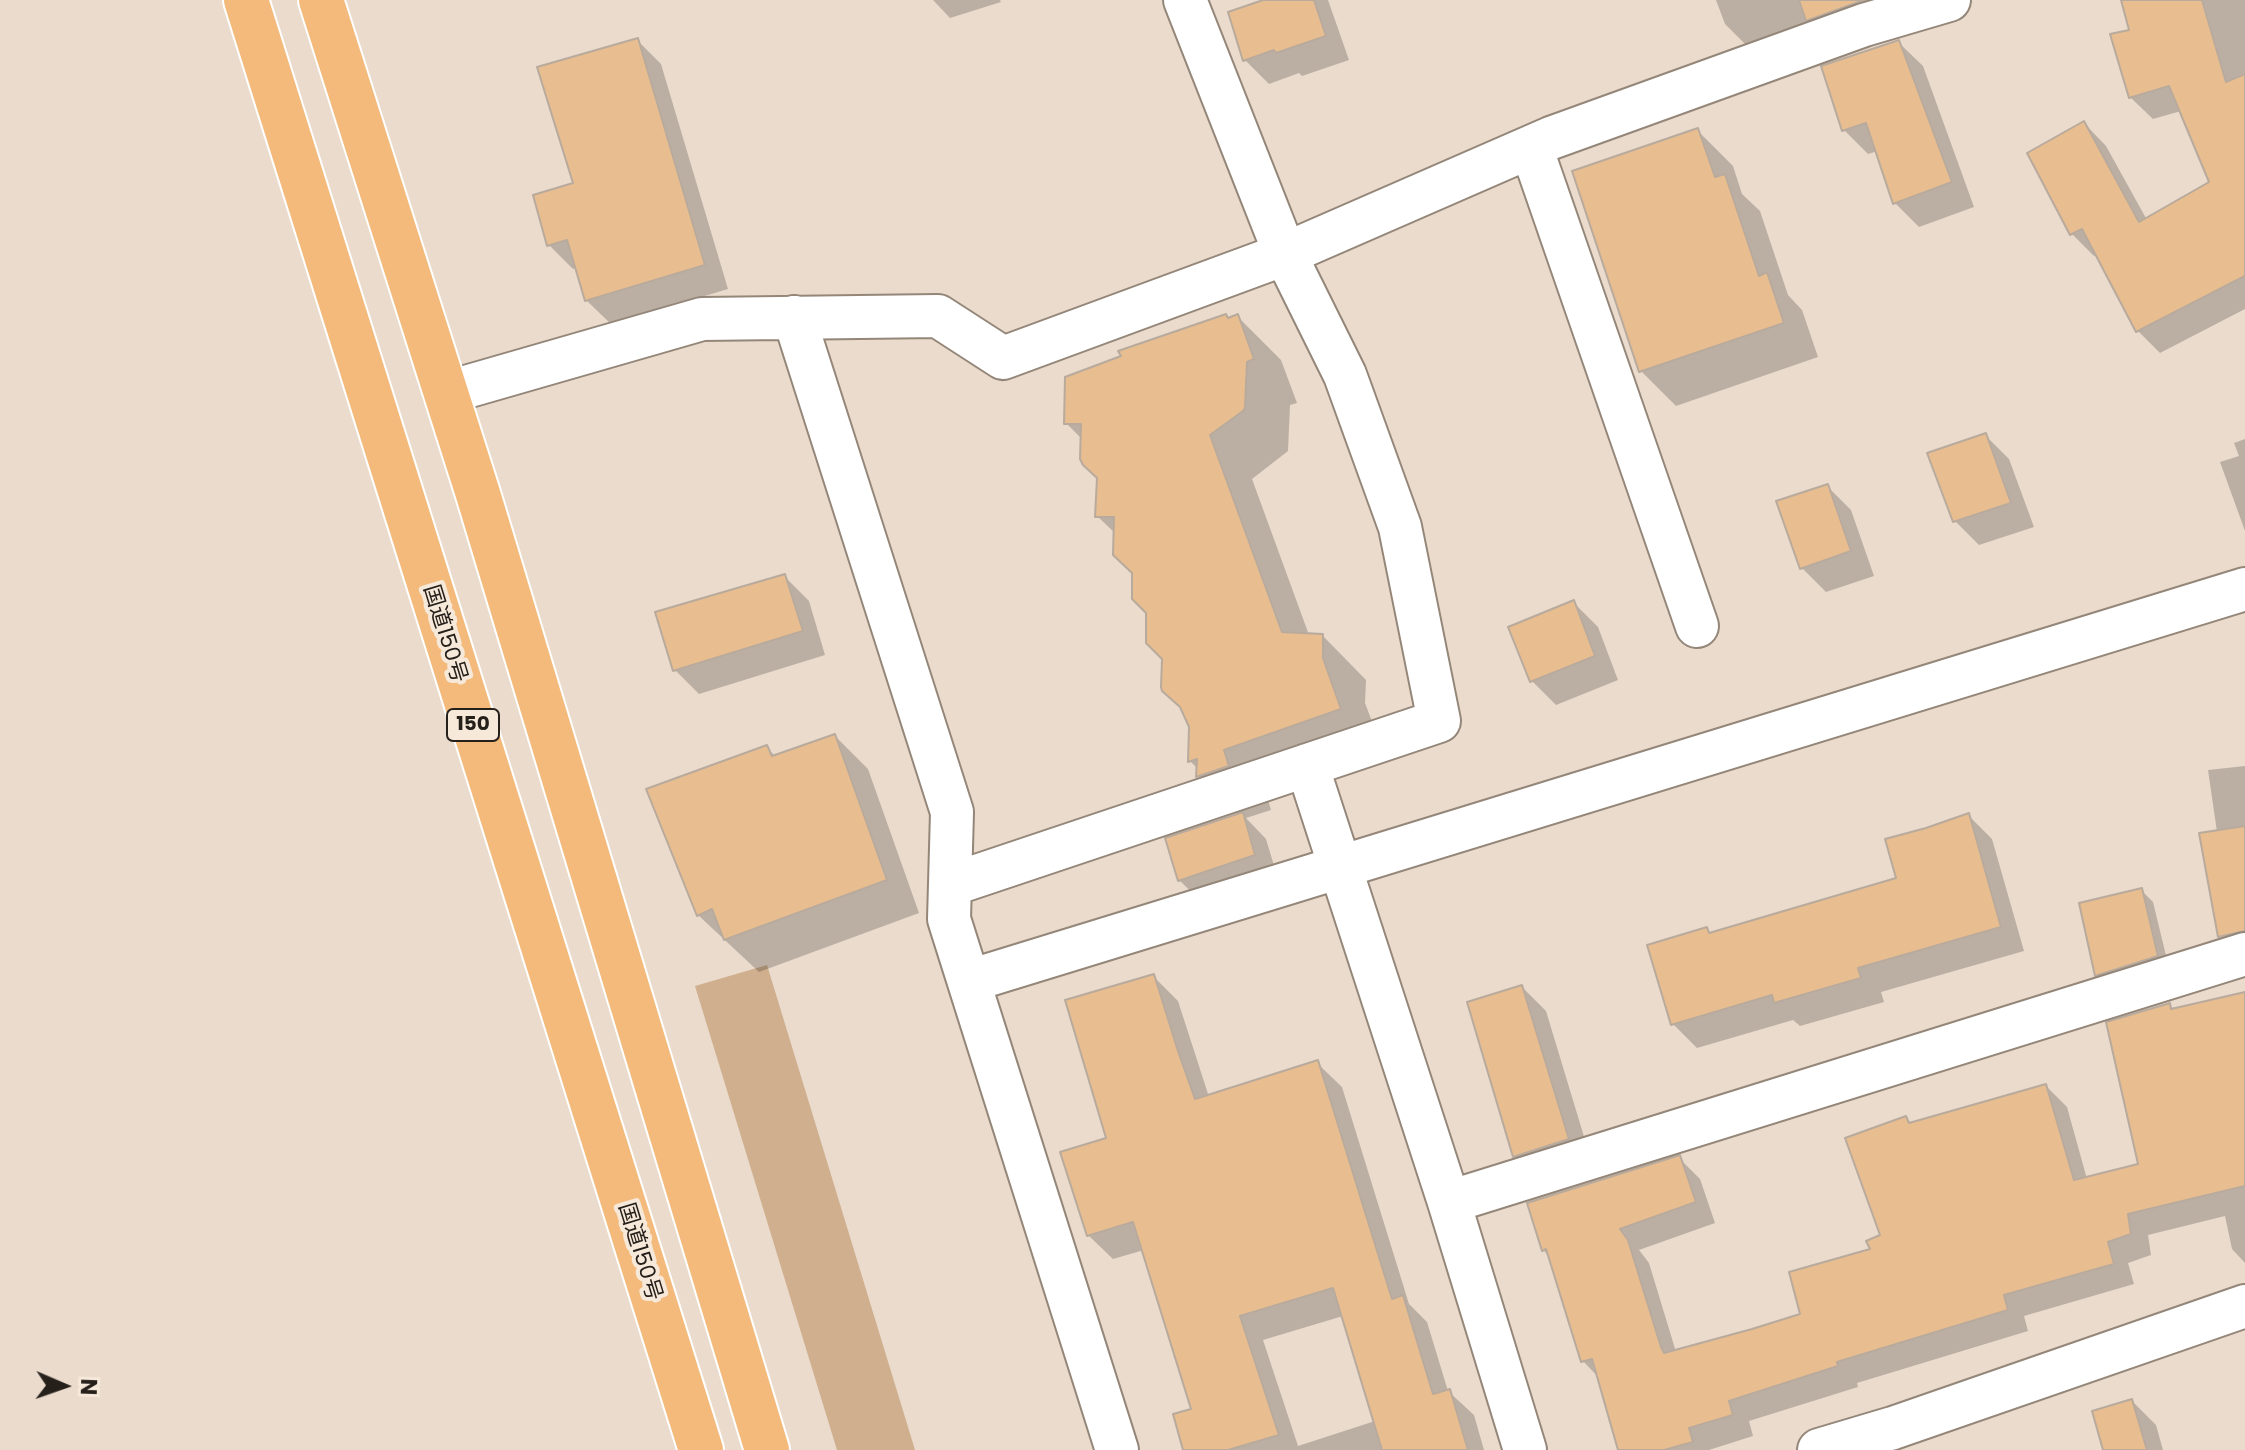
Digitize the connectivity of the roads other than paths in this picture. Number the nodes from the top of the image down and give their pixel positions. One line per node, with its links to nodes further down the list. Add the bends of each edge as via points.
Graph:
1 (246, 0): 19 (highway, 国道150号 / 150)
2 (321, 0): 8 (highway)
3 (1185, 0): 6 (street)
4 (1949, 0): 5 (street, via 1864,25)
5 (1531, 147): 6 (street); 10 (street)
6 (1285, 254): 7 (street, via 1003,358 938,316); 11 (street, via 1345,375 1400,527 1439,721)
7 (794, 317): 8 (street, via 702,319); 13 (street, via 952,812)
8 (445, 393): 20 (highway)
9 (2245, 589): 12 (street)
10 (1697, 626)
11 (1307, 765): 12 (street); 13 (street)
12 (1339, 867): 15 (street); 16 (street)
13 (950, 885): 15 (street, via 949,919)
14 (2245, 954): 16 (street)
15 (969, 981): 21 (street)
16 (1449, 1202): 22 (street)
17 (2245, 1306): 18 (street)
18 (1897, 1439): 23 (street)
19 (701, 1450)
20 (767, 1450)
21 (1117, 1450)
22 (1525, 1450)
23 (1819, 1450)

